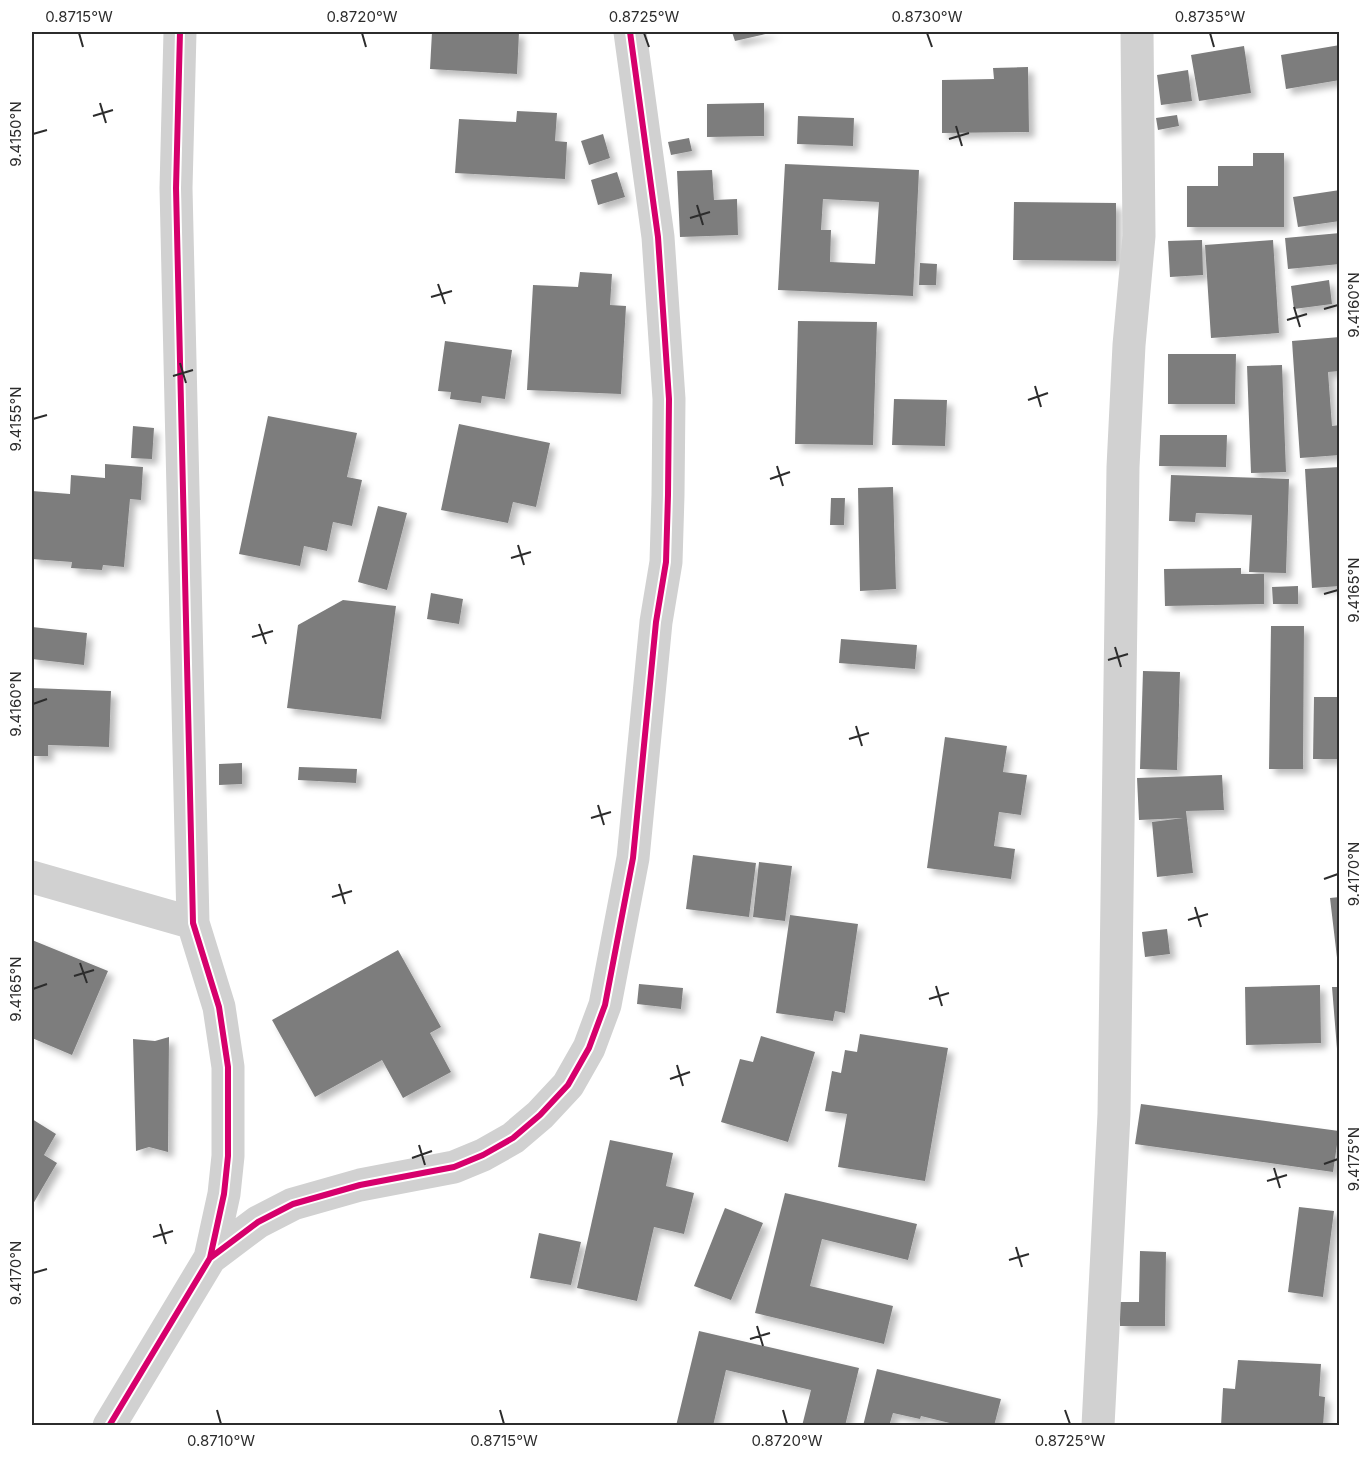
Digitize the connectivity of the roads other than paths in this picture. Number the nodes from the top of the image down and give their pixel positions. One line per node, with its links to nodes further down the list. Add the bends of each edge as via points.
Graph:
1 (180, 32): 5 (street, via 176,188)
2 (630, 32): 6 (street, via 658,237 669,399 668,495 666,562 656,622 633,858 605,1005 589,1048 568,1085 513,1138 454,1167 360,1185 293,1204 258,1222)
3 (1137, 32): 8 (street, via 1139,236 1123,467 1113,1114)
4 (32, 877): 5 (street)
5 (193, 923): 6 (street, via 219,1007 228,1068 228,1156)
6 (210, 1258): 7 (street)
7 (109, 1425)
8 (1098, 1425)

